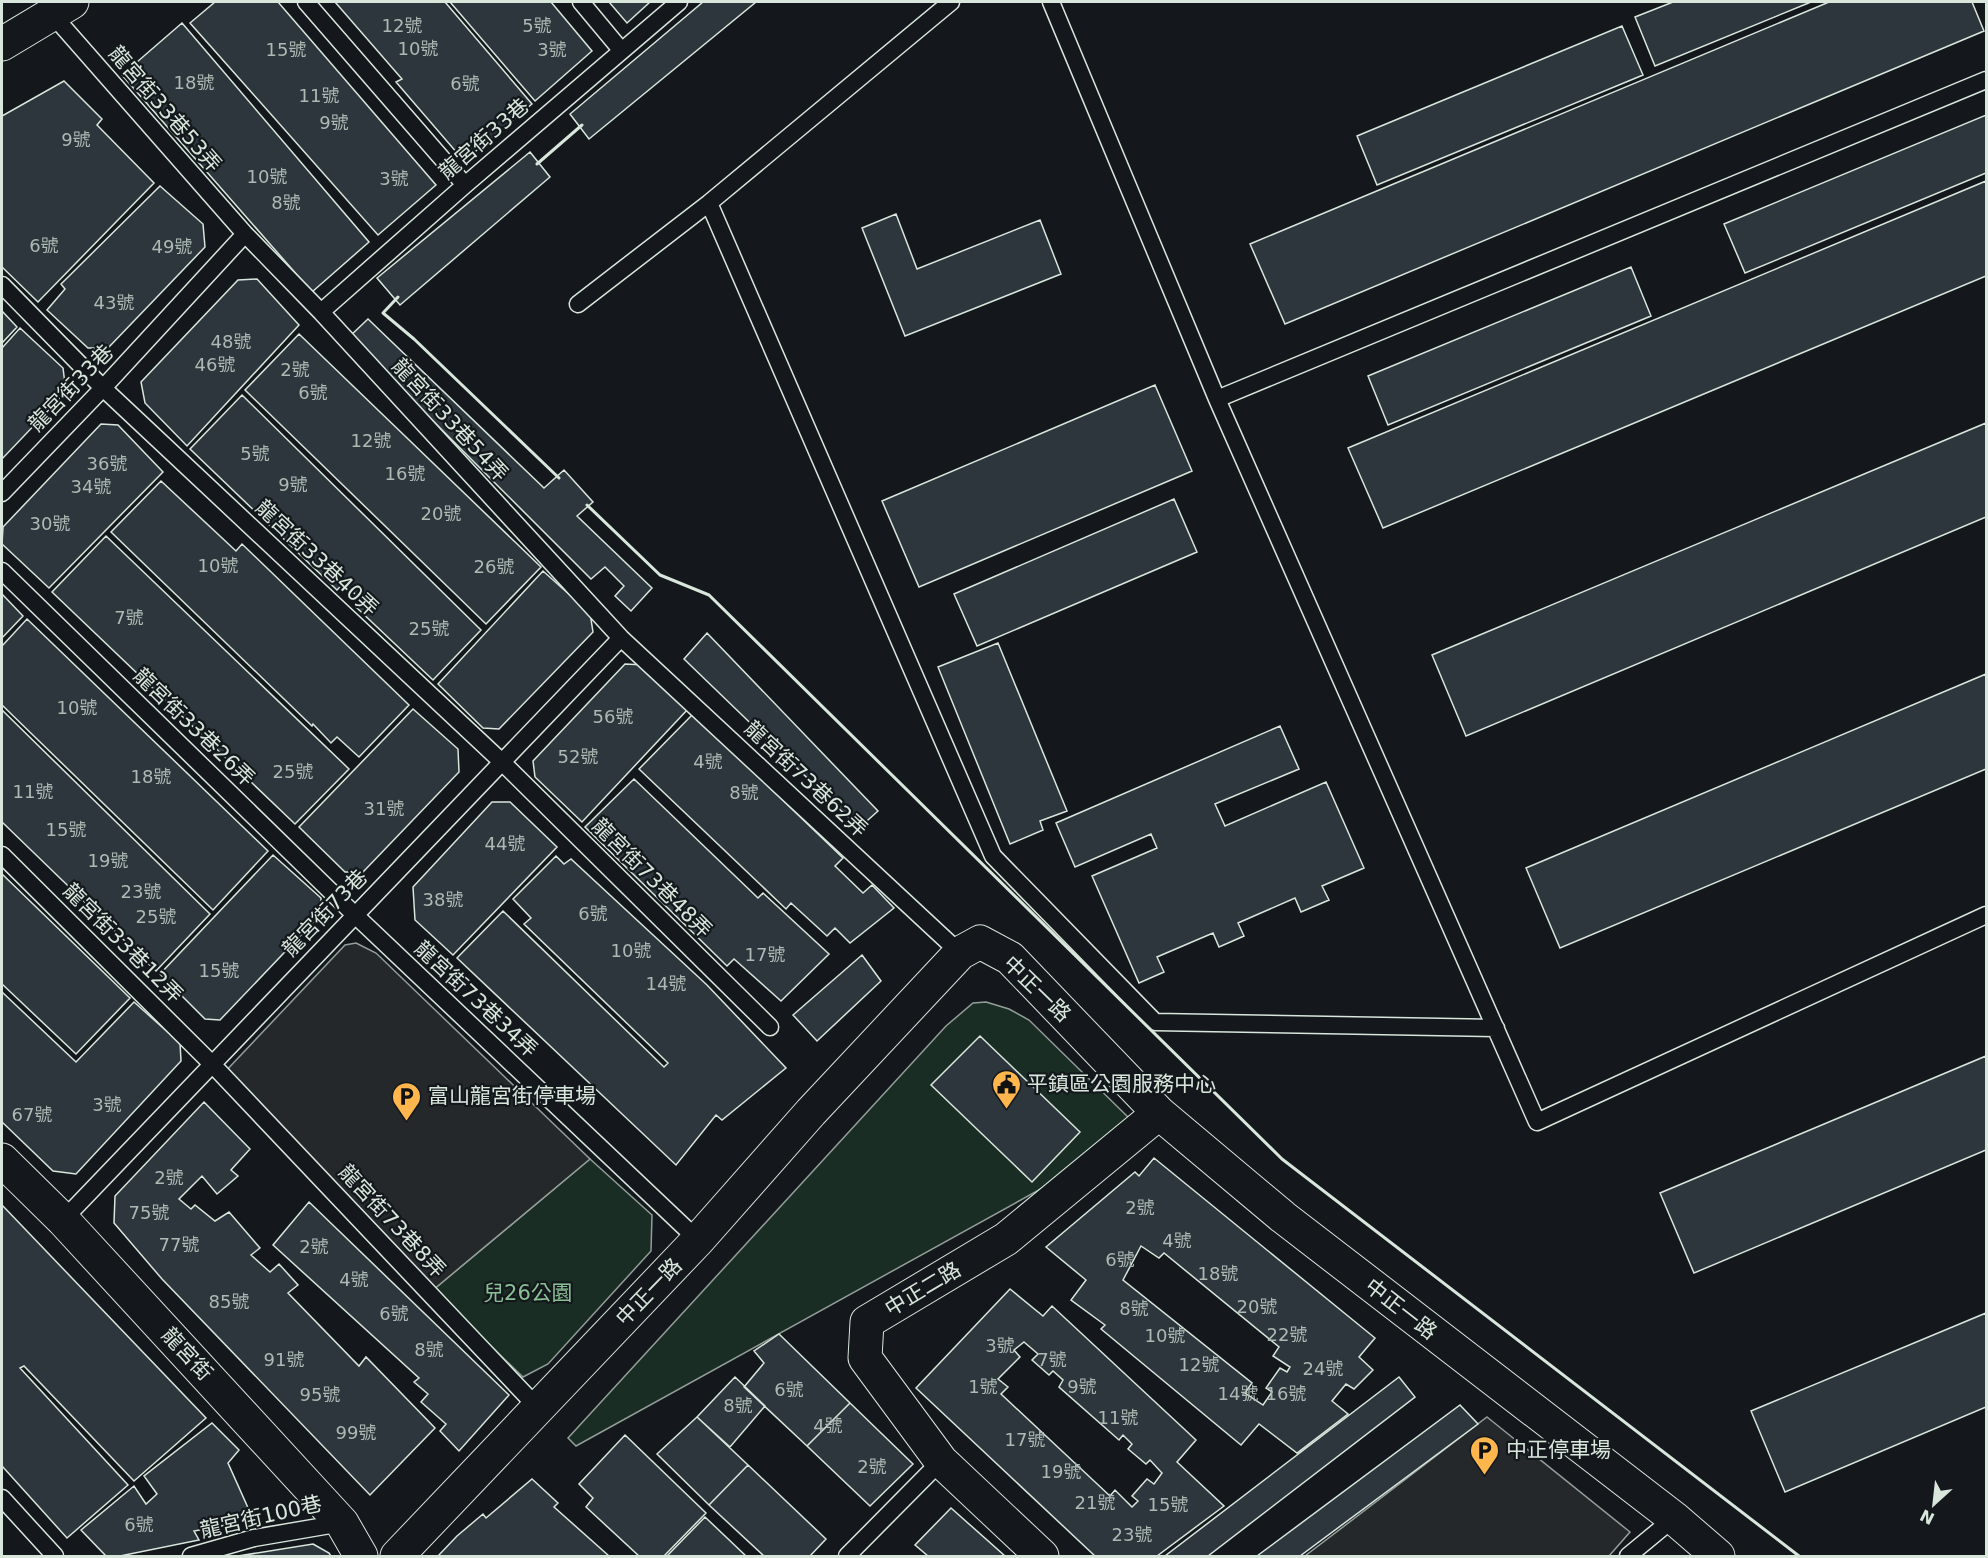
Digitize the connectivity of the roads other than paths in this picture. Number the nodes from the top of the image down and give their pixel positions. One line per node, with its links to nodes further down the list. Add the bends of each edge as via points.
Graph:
1 (306, 2): 10 (lane)
2 (581, 2): 8 (lane)
3 (679, 2): 8 (lane, 龍宮街33巷)
4 (951, 2): 11 (lane)
5 (1051, 2): 17 (lane)
6 (61, 7): 7 (street); 12 (lane, 龍宮街33巷53弄)
7 (2, 44)
8 (621, 50): 10 (lane, 龍宮街33巷)
9 (1986, 80): 17 (lane)
10 (465, 185): 15 (lane, 龍宮街33巷)
11 (709, 203): 14 (lane); 27 (lane, via 993,856 1155,1022)
12 (245, 234): 15 (lane, 龍宮街33巷54弄); 16 (lane, 龍宮街33巷)
13 (2, 285): 16 (lane, 龍宮街33巷40弄)
14 (578, 304)
15 (321, 312): 20 (lane, 龍宮街33巷54弄)
16 (103, 388): 18 (lane, 龍宮街33巷); 21 (lane, 龍宮街33巷40弄)
17 (1217, 399): 27 (lane)
18 (2, 493)
19 (2, 571): 23 (lane, 龍宮街33巷26弄)
20 (621, 638): 21 (lane, 龍宮街73巷); 25 (lane, 龍宮街73巷62弄)
21 (501, 762): 23 (lane, 龍宮街73巷); 26 (lane, 龍宮街73巷48弄)
22 (2, 855): 28 (lane, 龍宮街33巷12弄)
23 (355, 915): 28 (lane, 龍宮街73巷); 32 (lane, 龍宮街73巷34弄)
24 (1986, 915): 27 (lane, via 1537,1122)
25 (960, 953): 29 (street, 中正一路, via 980,942 1010,958); 32 (street, 中正一路)
26 (770, 1027)
27 (1496, 1029)
28 (212, 1064): 31 (lane, 龍宮街73巷); 33 (lane, 龍宮街73巷8弄)
29 (1159, 1113): 34 (street, 中正二路, via 1006,1239 867,1322 865,1358); 36 (street, 中正一路, via 1283,1217)
30 (2, 1160): 31 (street, 龍宮街)
31 (63, 1220): 37 (street, 龍宮街)
32 (698, 1240): 33 (street, 中正一路)
33 (538, 1408): 41 (street, 中正一路)
34 (941, 1461): 42 (lane); 43 (street, 中正二路)
35 (2, 1498): 38 (lane)
36 (1674, 1518): 44 (lane); 45 (street, 中正一路)
37 (342, 1523): 39 (lane, 龍宮街100巷, via 254,1538); 40 (street, 龍宮街)
38 (55, 1557)
39 (191, 1557)
40 (361, 1557)
41 (397, 1557)
42 (847, 1557)
43 (1042, 1557)
44 (1628, 1557)
45 (1718, 1557)

